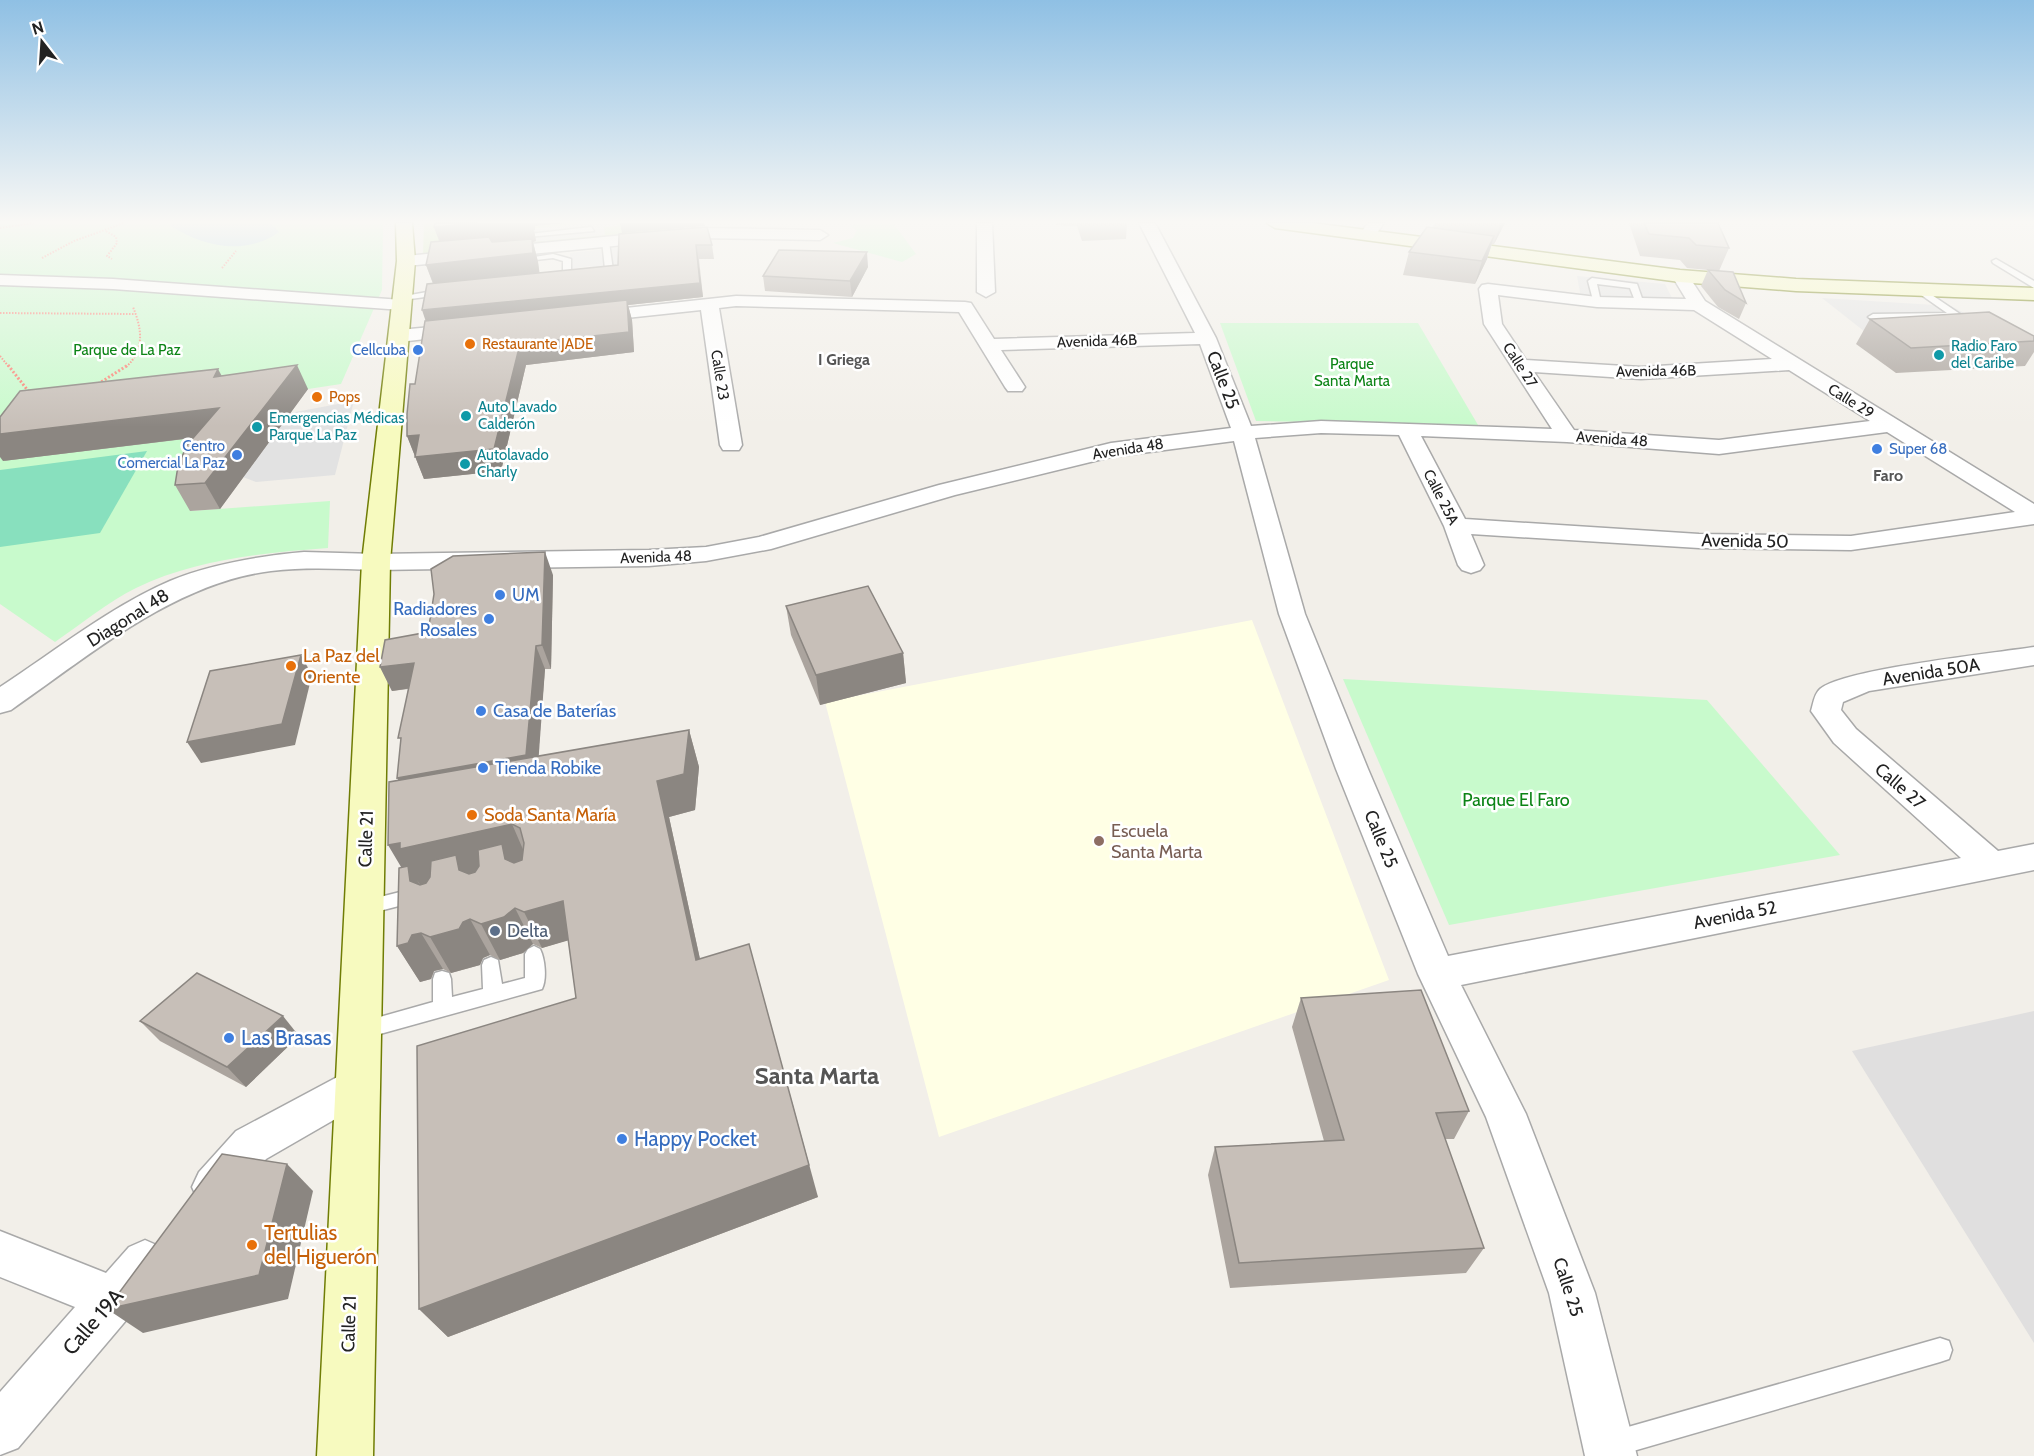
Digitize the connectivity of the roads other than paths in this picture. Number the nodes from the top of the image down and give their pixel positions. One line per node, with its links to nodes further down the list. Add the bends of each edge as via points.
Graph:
1 (231, 291): 10 (street)
2 (403, 291): 10 (main road, Calle 21)
3 (454, 291): 10 (lane)
4 (1182, 291): 17 (street, Calle 25)
5 (1488, 291): 20 (street, Calle 27, via 1493,324)
6 (1504, 291): 12 (street, Calle 27, via 1597,302)
7 (1689, 291): 12 (street, Calle 29)
8 (1920, 291): 9 (main road); 13 (lane, via 1957,316)
9 (2034, 294)
10 (402, 301): 16 (main road, Calle 21)
11 (709, 304): 14 (street); 18 (street, via 765,301 965,308); 26 (street, Calle 23)
12 (1698, 305): 19 (street, Calle 29)
13 (1873, 317)
14 (566, 319)
15 (482, 328): 16 (street)
16 (399, 336): 29 (main road, Calle 21)
17 (1207, 338): 18 (street, Avenida 46B); 24 (street, Calle 25)
18 (987, 345): 21 (street)
19 (1792, 364): 20 (street, Avenida 46B, via 1641,373); 22 (street, Calle 29)
20 (1520, 365): 25 (street, Calle 27)
21 (1015, 387)
22 (1890, 425): 25 (street, Avenida 48, via 1719,447); 27 (street, Calle 29)
23 (1407, 429): 24 (street, Avenida 48, via 1321,427); 25 (street, Avenida 48); 28 (street, Calle 25A)
24 (1243, 433): 29 (street, Avenida 48, via 1111,450 946,490 762,544 706,555); 40 (street, Calle 25, via 1292,614)
25 (1567, 436)
26 (731, 445)
27 (2034, 516): 28 (street, Avenida 50, via 1851,543 1699,541)
28 (1456, 526): 30 (street, Calle 25A)
29 (376, 562): 33 (street, Diagonal 48, via 267,563 182,586 139,608); 37 (main road, Calle 21, via 378,816)
30 (1471, 566)
31 (2034, 656): 32 (street, Avenida 50A, via 1864,682)
32 (1830, 696): 35 (street, Calle 27, via 1826,711 1845,736)
33 (0, 702)
34 (2034, 857): 35 (street, Avenida 52)
35 (1991, 865): 40 (street, Avenida 52)
36 (429, 892): 37 (lane)
37 (364, 908): 44 (main road, Calle 21)
38 (534, 954): 42 (lane, via 535,983)
39 (491, 965): 42 (lane)
40 (1437, 974): 50 (street, Calle 25, via 1505,1114 1572,1293)
41 (442, 979): 43 (lane)
42 (493, 994): 43 (lane)
43 (443, 1008): 44 (lane)
44 (360, 1031): 45 (main road, Calle 21)
45 (356, 1086): 47 (street, Calle 19A, via 251,1145); 51 (main road, Calle 21)
46 (0, 1254): 47 (street)
47 (113, 1299): 49 (street, Calle 19A)
48 (1940, 1350): 50 (lane)
49 (0, 1430)
50 (1610, 1451)
51 (345, 1456)

